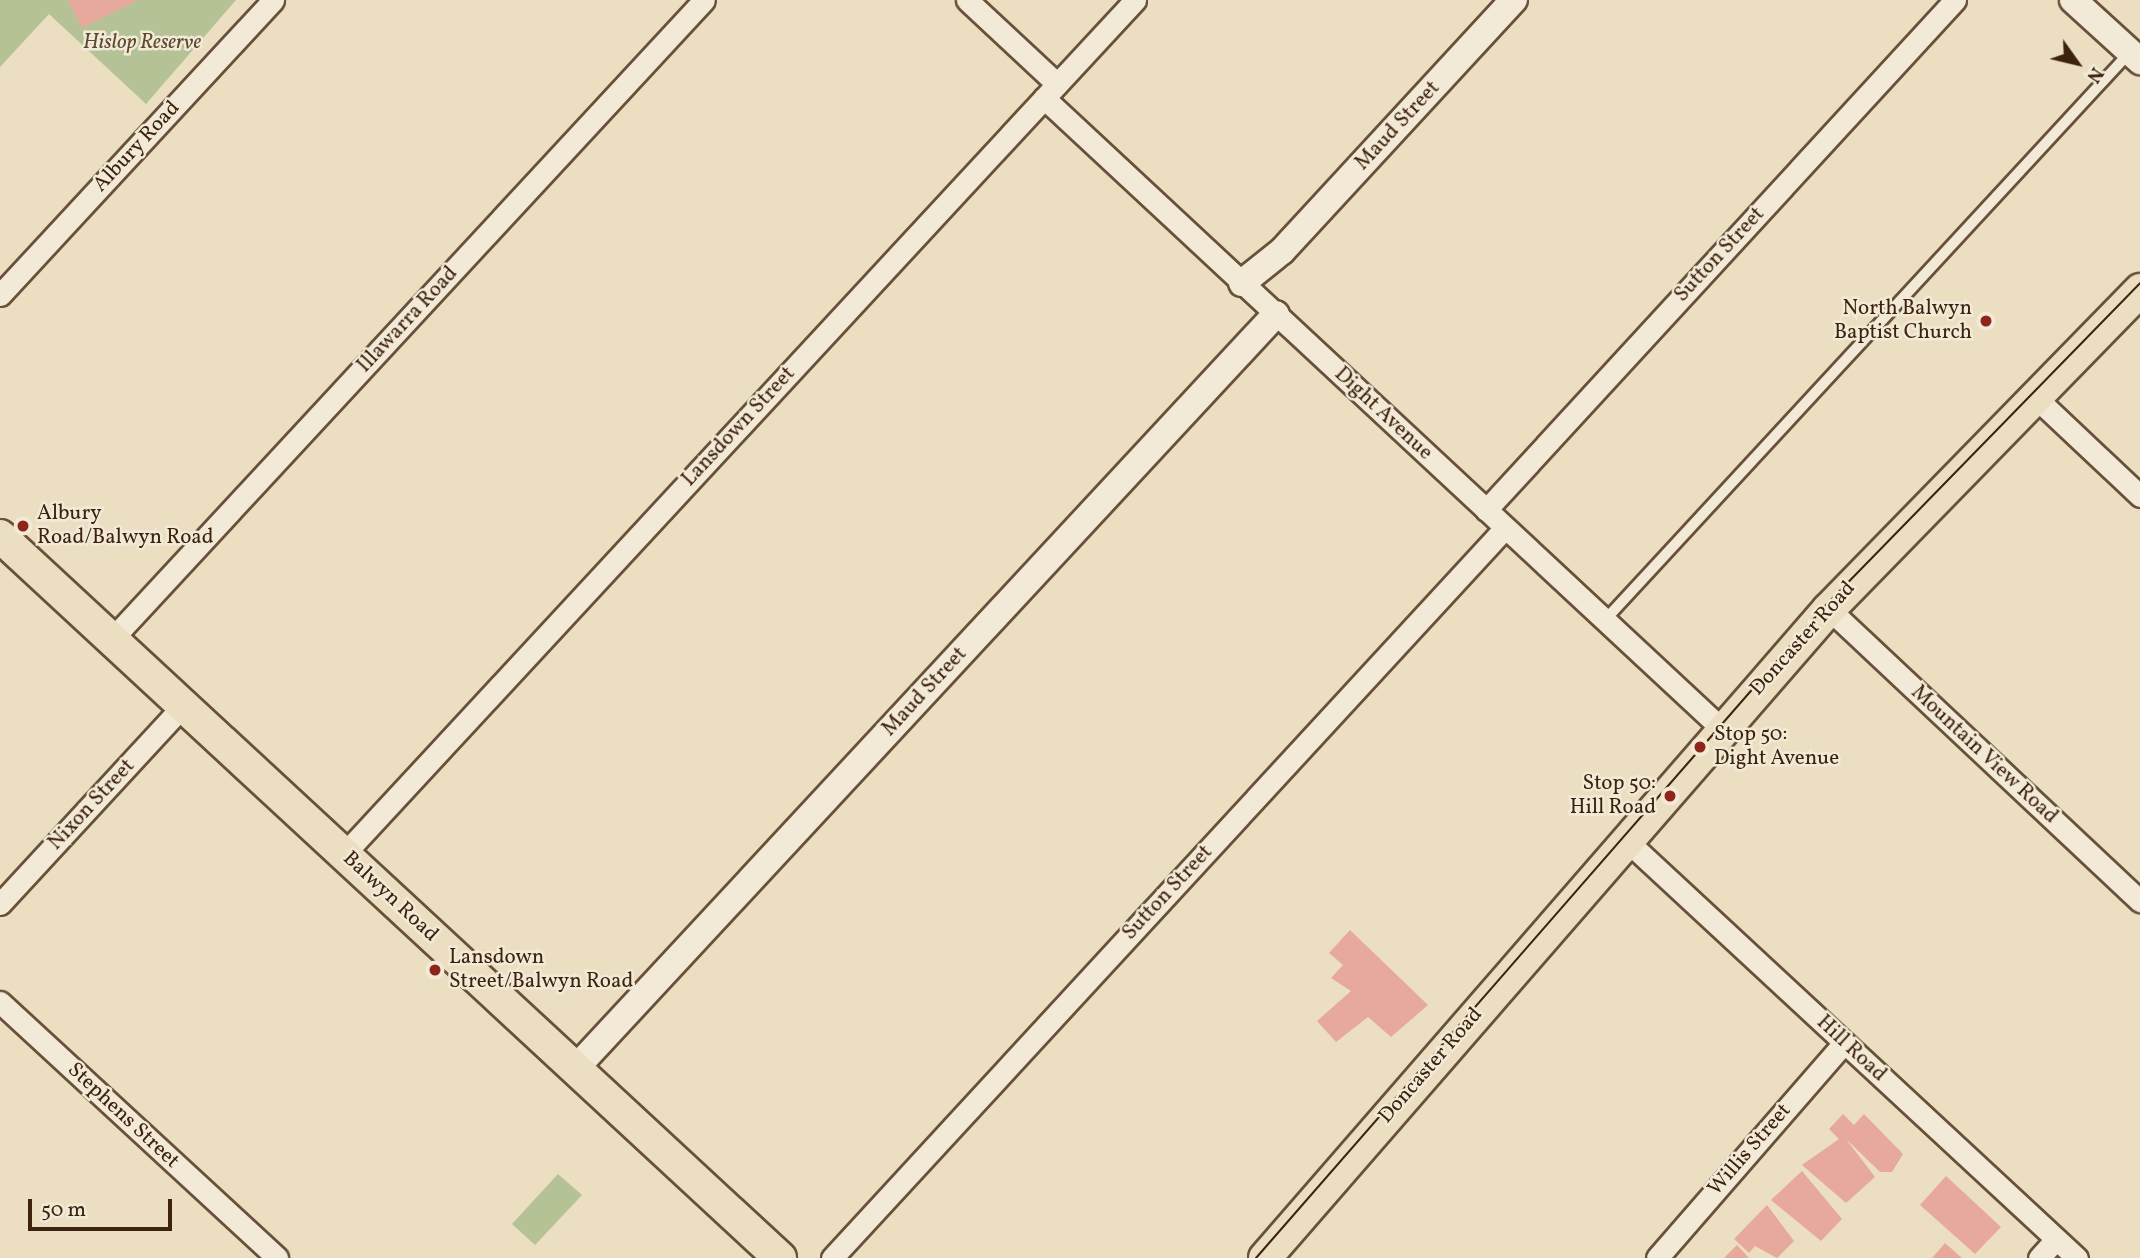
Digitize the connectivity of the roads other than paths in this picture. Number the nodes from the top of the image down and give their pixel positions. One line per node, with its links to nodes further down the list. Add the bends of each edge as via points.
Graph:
1 (273, 0): 12 (street, Albury Road)
2 (704, 0): 21 (street, Illawarra Road)
3 (967, 0): 9 (street, Dight Avenue)
4 (1135, 0): 9 (street, Lansdown Street)
5 (1514, 0): 10 (street, Maud Street)
6 (1955, 0): 16 (street, Sutton Street)
7 (2073, 0): 8 (street)
8 (2135, 56): 20 (lane)
9 (1051, 91): 10 (street, Dight Avenue); 25 (street, Lansdown Street)
10 (1248, 288): 13 (street, Dight Avenue)
11 (2140, 290): 14 (main road, Doncaster Road)
12 (0, 295)
13 (1276, 314): 16 (street, Dight Avenue); 30 (street, Maud Street)
14 (2034, 396): 15 (street); 19 (main road, Doncaster Road)
15 (2140, 496)
16 (1486, 510): 17 (street, Dight Avenue)
17 (1505, 528): 20 (street, Dight Avenue); 34 (street, Sutton Street)
18 (0, 537): 21 (main road, Balwyn Road)
19 (1829, 609): 23 (main road, Doncaster Road); 26 (street, Mountain View Road)
20 (1605, 620): 23 (street, Dight Avenue)
21 (111, 640): 22 (main road, Balwyn Road)
22 (183, 706): 25 (main road, Balwyn Road); 27 (street, Nixon Street)
23 (1723, 729): 24 (main road, Doncaster Road)
24 (1626, 840): 29 (street, Hill Road); 35 (main road, Doncaster Road)
25 (344, 854): 30 (main road, Balwyn Road)
26 (2140, 901)
27 (0, 904)
28 (0, 1002): 32 (street, Stephens Street)
29 (1844, 1042): 31 (street, Hill Road); 36 (street, Willis Street)
30 (575, 1069): 33 (main road, Balwyn Road)
31 (2056, 1239): 37 (street); 38 (street, Hill Road)
32 (277, 1258)
33 (780, 1258)
34 (832, 1258)
35 (1265, 1258)
36 (1657, 1258)
37 (2039, 1258)
38 (2077, 1258)

